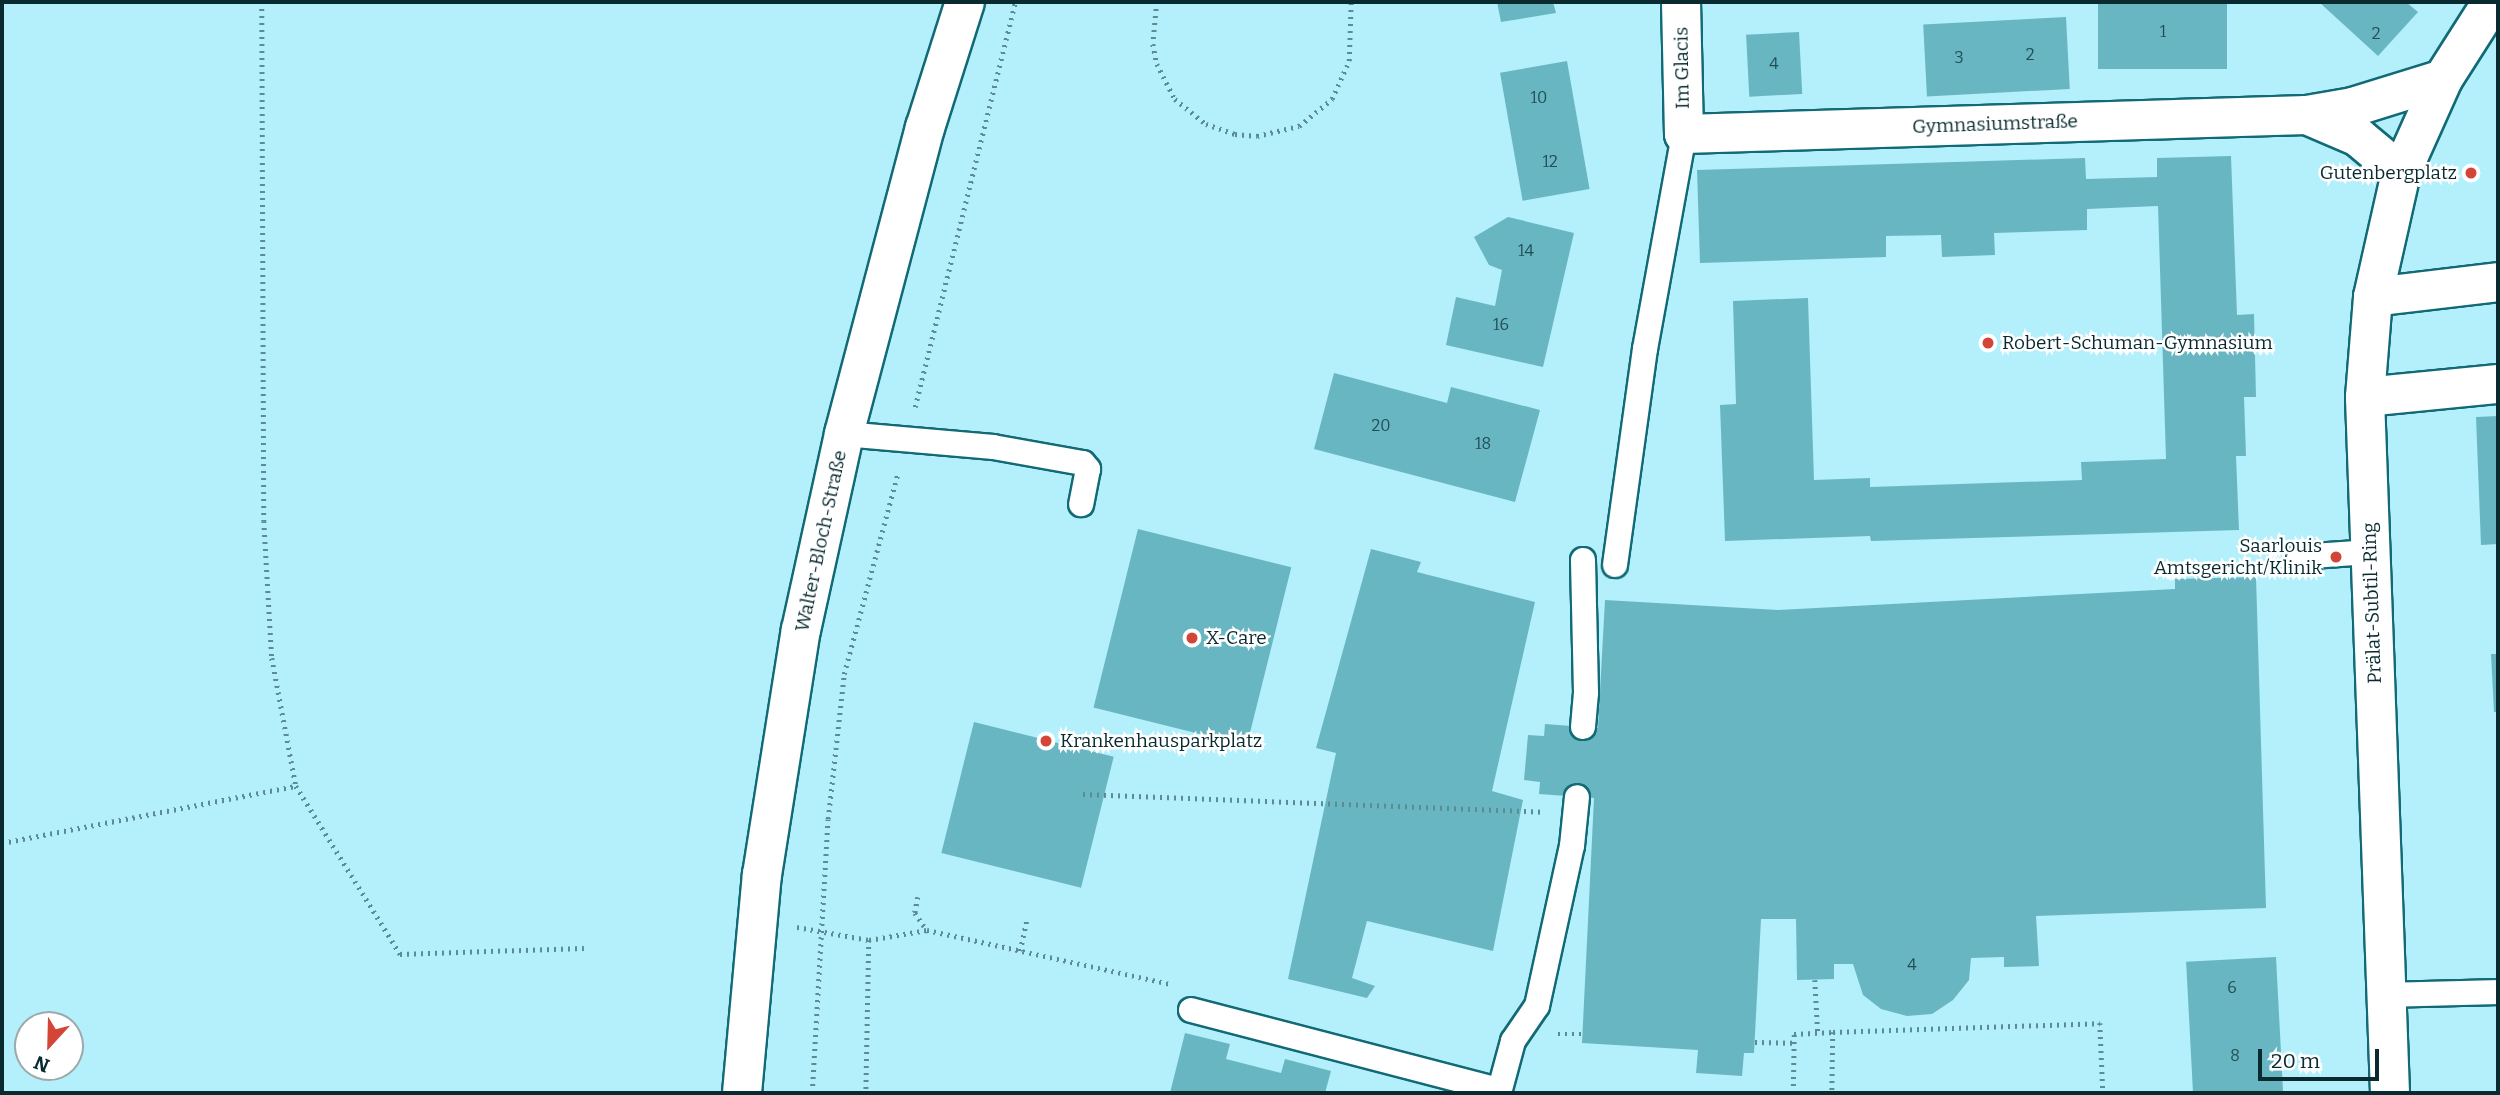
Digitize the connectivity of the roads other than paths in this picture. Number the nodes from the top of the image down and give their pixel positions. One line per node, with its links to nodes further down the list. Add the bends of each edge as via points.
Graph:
1 (965, 2): 12 (street, Walter-Bloch-Straße, via 925,128)
2 (1681, 2): 6 (street, Im Glacis)
3 (2492, 2): 4 (street, Prälat-Subtil-Ring)
4 (2443, 79): 5 (street, Gymnasiumstraße, via 2353,107); 7 (street, Prälat-Subtil-Ring)
5 (2306, 115): 6 (street, Gymnasiumstraße); 7 (street, Gymnasiumstraße, via 2358,137)
6 (1684, 134): 17 (lane, via 1645,349)
7 (2401, 173): 9 (street, Prälat-Subtil-Ring)
8 (2498, 282): 9 (street)
9 (2374, 297): 11 (street, Prälat-Subtil-Ring)
10 (2498, 384): 11 (street)
11 (2365, 397): 14 (street, Prälat-Subtil-Ring)
12 (844, 433): 13 (lane, via 993,447 1083,463 1088,469); 24 (street, Walter-Bloch-Straße, via 801,630 762,875)
13 (1081, 504)
14 (2371, 552): 15 (lane); 21 (street, Prälat-Subtil-Ring)
15 (2299, 557)
16 (1583, 560): 18 (lane, via 1587,693)
17 (1615, 565)
18 (1583, 727)
19 (1576, 805): 23 (lane, via 1572,846 1537,1006 1513,1041)
20 (2498, 992): 21 (lane)
21 (2386, 995): 25 (street, Prälat-Subtil-Ring)
22 (1191, 1010): 23 (lane)
23 (1499, 1091)
24 (742, 1093)
25 (2390, 1093)

